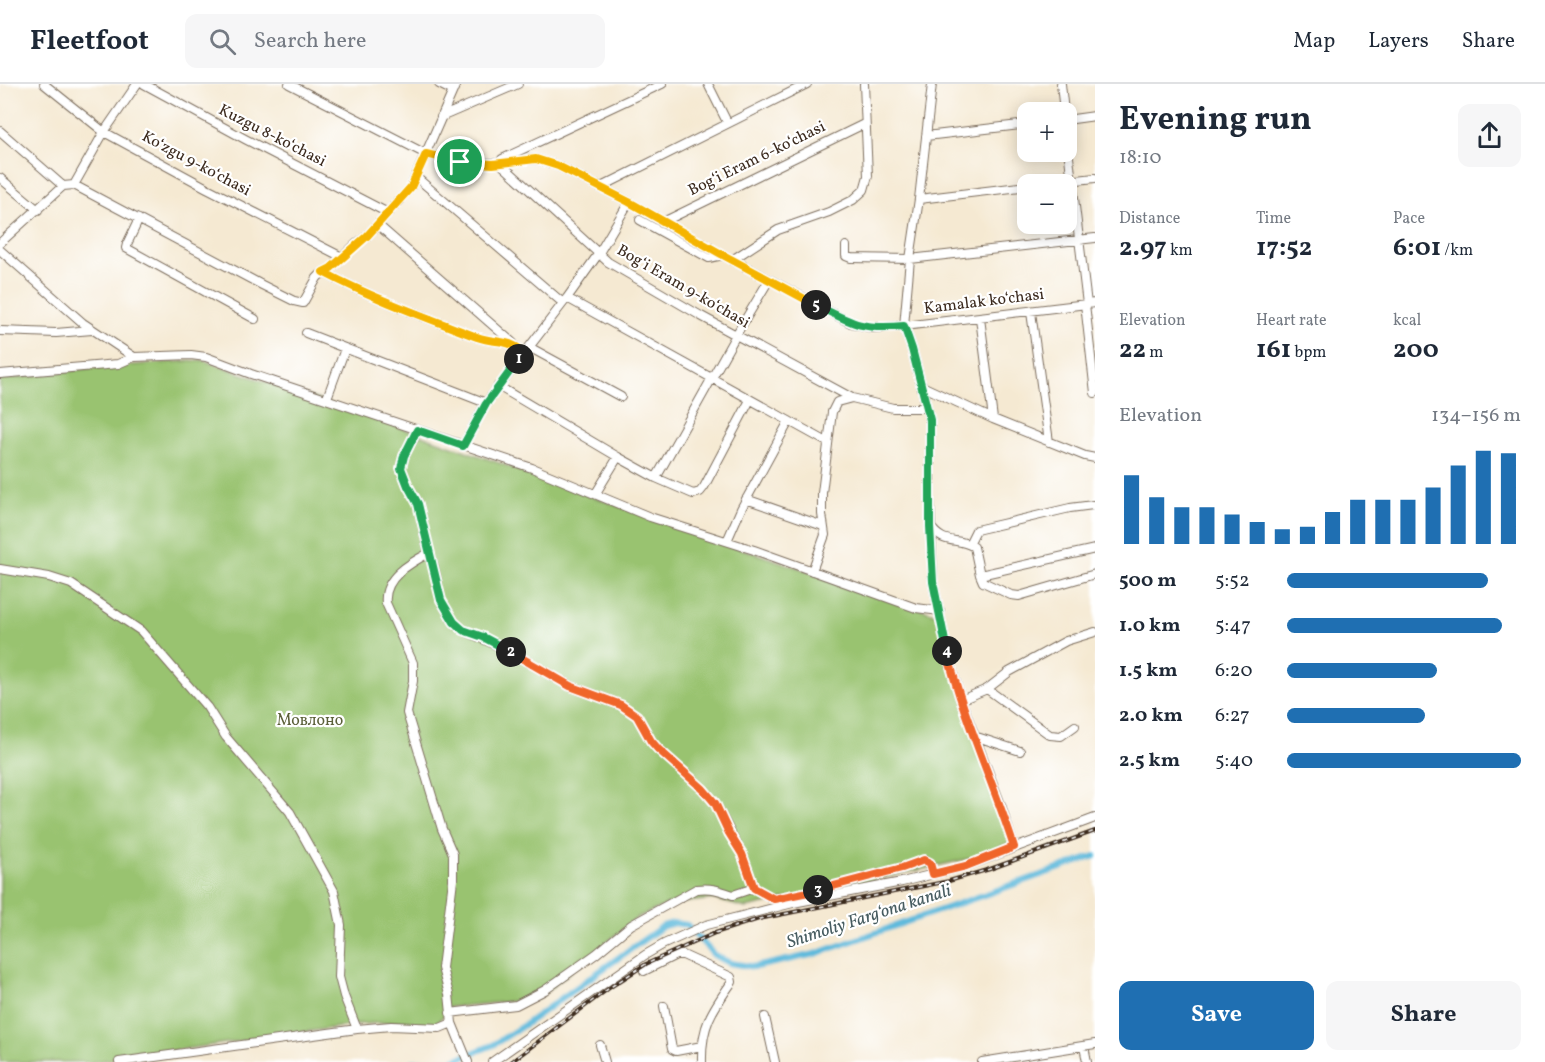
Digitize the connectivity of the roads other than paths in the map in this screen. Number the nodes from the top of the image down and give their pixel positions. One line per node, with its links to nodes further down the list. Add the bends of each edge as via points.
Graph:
1 (44, 84): 22 (street, Koʻzgu 9-koʻchasi)
2 (137, 84): 22 (street)
3 (144, 84): 37 (street, Kuzgu 8-koʻchasi)
4 (288, 84): 24 (street, Kamalak koʻchasi)
5 (439, 84): 13 (street)
6 (518, 84): 16 (street)
7 (662, 84): 25 (street)
8 (708, 84): 18 (street)
9 (807, 84): 18 (street)
10 (864, 84): 19 (street)
11 (932, 84): 23 (street)
12 (1061, 84): 14 (street)
13 (454, 87): 16 (street)
14 (1063, 102)
15 (1095, 116): 17 (street)
16 (441, 117): 24 (street)
17 (1077, 118)
18 (727, 122): 32 (street)
19 (864, 124): 41 (street, Bogʻi Eram 6-koʻchasi); 52 (street, via 868,176 864,190 829,213 778,231)
20 (1017, 125): 23 (street)
21 (0, 131): 31 (street)
22 (104, 132): 30 (street); 50 (street, Koʻzgu 9-koʻchasi)
23 (926, 136): 34 (street)
24 (426, 154): 25 (street, Kamalak koʻchasi, via 460,162); 26 (street)
25 (496, 163): 32 (street, Kamalak koʻchasi, via 536,159); 48 (street)
26 (416, 177): 37 (street); 55 (street)
27 (0, 178): 36 (street)
28 (1095, 178): 29 (street)
29 (1077, 180)
30 (74, 185): 31 (street); 39 (street)
31 (63, 186): 36 (street)
32 (601, 187): 35 (street, Kamalak koʻchasi)
33 (1017, 187): 34 (street)
34 (919, 199): 51 (street)
35 (629, 202): 41 (street, Kamalak koʻchasi); 48 (street)
36 (38, 210): 45 (street)
37 (388, 213): 42 (street)
38 (1077, 217): 44 (street)
39 (139, 219): 53 (street, via 294,301 303,303); 59 (street, via 126,248)
40 (640, 220): 49 (street, via 709,258)
41 (663, 222): 49 (street, Kamalak koʻchasi)
42 (378, 225): 50 (street); 65 (street)
43 (1095, 237): 44 (street)
44 (1080, 239): 51 (street); 56 (street)
45 (0, 243)
46 (846, 246): 51 (street, via 846,256 850,258)
47 (0, 250): 61 (street)
48 (599, 253): 55 (street, Bogʻi Eram 9-koʻchasi); 64 (street, Bogʻi Eram 9-koʻchasi, via 608,262)
49 (723, 255): 52 (street, Kamalak koʻchasi)
50 (342, 257): 53 (street)
51 (910, 258): 60 (street)
52 (732, 260): 54 (street, Kamalak koʻchasi)
53 (323, 272): 65 (street, via 383,301 481,338)
54 (769, 280): 60 (street, Kamalak koʻchasi, via 851,323 872,328); 64 (street)
55 (565, 301): 67 (street, Bogʻi Eram 9-koʻchasi); 71 (street)
56 (1089, 304): 57 (street, Kamalak koʻchasi); 69 (street)
57 (1031, 312): 58 (street, Kamalak koʻchasi); 85 (street)
58 (980, 318): 60 (street, Kamalak koʻchasi); 81 (street)
59 (255, 319)
60 (904, 326): 73 (street)
61 (93, 330): 62 (street); 68 (street)
62 (0, 331)
63 (306, 333): 66 (street)
64 (736, 335): 71 (street); 77 (street, Bogʻi Eram 9-koʻchasi)
65 (514, 344): 67 (street)
66 (345, 349): 75 (street); 79 (street)
67 (527, 350): 72 (street, Bogʻi Eram 9-koʻchasi); 76 (street)
68 (134, 357): 70 (street, via 118,364); 75 (street, via 206,357)
69 (1093, 361): 74 (street)
70 (0, 374)
71 (712, 379): 78 (street); 89 (street)
72 (498, 386): 79 (street, Bogʻi Eram 9-koʻchasi); 87 (street)
73 (922, 386): 80 (street); 81 (street)
74 (1095, 393)
75 (327, 398): 83 (street)
76 (621, 398)
77 (852, 398): 80 (street, Bogʻi Eram 9-koʻchasi, via 893,408); 84 (street, via 834,406)
78 (750, 400): 82 (street); 89 (street, via 700,492 689,493)
79 (486, 404): 86 (street, Bogʻi Eram 9-koʻchasi)
80 (927, 408): 94 (street)
81 (993, 419): 85 (street)
82 (789, 422): 84 (street); 91 (street)
83 (417, 430): 86 (street); 98 (street, via 401,468 418,504)
84 (827, 442): 93 (street)
85 (1049, 442): 88 (street)
86 (463, 446): 90 (street)
87 (618, 457): 89 (street); 90 (street)
88 (1095, 458)
89 (656, 478)
90 (596, 494): 95 (street, via 650,517)
91 (746, 499): 93 (street); 95 (street)
92 (1093, 505): 96 (street, via 976,530)
93 (823, 526): 100 (street, via 824,540)
94 (930, 526): 96 (street, via 943,539); 103 (street, via 933,582)
95 (727, 541): 100 (street)
96 (969, 544): 101 (street, via 975,550)
97 (1095, 549): 101 (street)
98 (429, 553): 113 (street, via 441,600 463,630 637,716 658,749 715,803 742,854); 116 (street, via 401,571 385,596 413,663 407,713 453,854 442,968)
99 (0, 569): 119 (street, via 71,584 141,631 290,812 334,891 341,925 339,977)
100 (812, 571): 103 (street, via 916,608)
101 (980, 574): 102 (street, via 983,582 1019,596)
102 (1095, 574)
103 (940, 611): 106 (street)
104 (1095, 632): 105 (street, via 1043,653)
105 (987, 689): 106 (street); 107 (street, via 1050,735 1061,736)
106 (961, 700): 108 (street)
107 (1075, 726)
108 (974, 736): 109 (street); 111 (street)
109 (1020, 751)
110 (1095, 818): 111 (street)
111 (1014, 847): 112 (street)
112 (933, 874): 113 (street, via 930,863 924,860 790,897 774,899); 127 (street, via 706,925 645,955)
113 (754, 888): 116 (street, via 732,895 708,887 696,889 631,926 525,1002)
114 (644, 971): 122 (street, via 683,955 731,977 732,982 711,1013)
115 (664, 1006): 122 (street, via 672,1049)
116 (450, 1013): 118 (street)
117 (765, 1017): 130 (street)
118 (452, 1023): 119 (street, via 440,1028); 126 (street)
119 (357, 1029): 125 (street)
120 (1095, 1044): 123 (street)
121 (600, 1045): 128 (street)
122 (702, 1046): 129 (street)
123 (1084, 1047): 124 (street); 132 (street)
124 (1038, 1058): 131 (street)
125 (119, 1062)
126 (468, 1062)
127 (492, 1062)
128 (604, 1062)
129 (702, 1062)
130 (775, 1062)
131 (982, 1062)
132 (1087, 1062)

